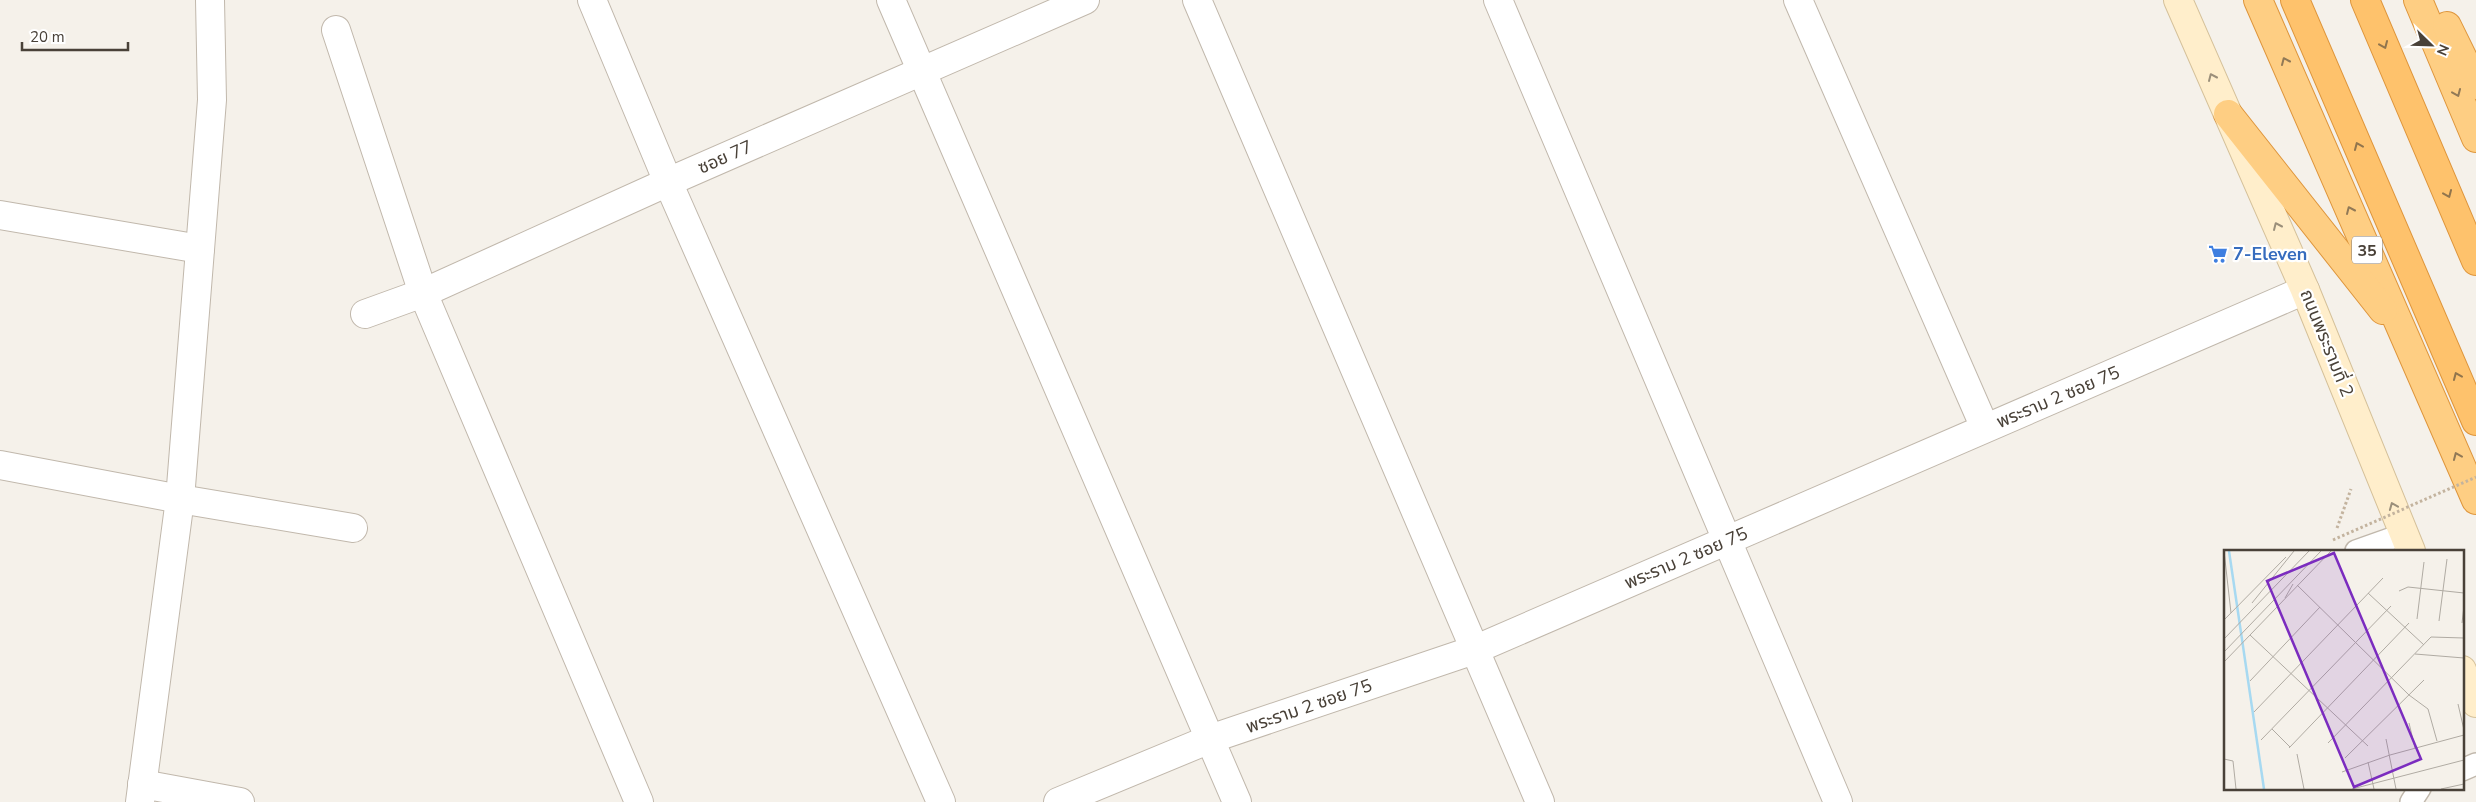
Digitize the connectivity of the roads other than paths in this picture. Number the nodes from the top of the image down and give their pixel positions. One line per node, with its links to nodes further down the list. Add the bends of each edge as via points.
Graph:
1 (210, 0): 21 (street, via 212,100)
2 (592, 0): 19 (street)
3 (891, 0): 15 (street)
4 (1085, 0): 15 (street, ซอย 77)
5 (1197, 0): 36 (street)
6 (1498, 0): 33 (street)
7 (1798, 0): 28 (street)
8 (2178, 0): 17 (main road, ถนนพระรามที่ 2, one-way to 8)
9 (2258, 0): 26 (highway, 35, one-way to 9)
10 (2295, 0): 27 (highway, one-way to 10)
11 (2365, 0): 22 (highway, one-way to 22)
12 (2418, 0): 18 (highway, one-way to 18)
13 (2435, 0): 16 (highway)
14 (336, 30): 24 (street)
15 (922, 71): 19 (street, ซอย 77); 39 (street)
16 (2476, 85)
17 (2228, 114): 23 (main road, ถนนพระรามที่ 2, one-way to 17); 26 (highway)
18 (2476, 138)
19 (668, 182): 24 (street, ซอย 77); 46 (street)
20 (0, 215): 21 (street)
21 (200, 250): 30 (street)
22 (2476, 261)
23 (2305, 290): 28 (street, พระราม 2 ซอย 75); 34 (main road, ถนนพระรามที่ 2, one-way to 23)
24 (422, 293): 25 (street, ซอย 77); 45 (street)
25 (365, 314)
26 (2407, 341): 31 (highway, 35, one-way to 26)
27 (2476, 420)
28 (1985, 428): 33 (street, พระราม 2 ซอย 75)
29 (0, 465): 30 (street)
30 (180, 499): 32 (street); 43 (street)
31 (2476, 500)
32 (353, 528)
33 (1727, 540): 36 (street, พระราม 2 ซอย 75); 50 (street)
34 (2408, 542): 35 (lane)
35 (2362, 550)
36 (1474, 650): 39 (street, พระราม 2 ซอย 75); 49 (street)
37 (2464, 675): 38 (main road)
38 (2476, 703)
39 (1210, 739): 47 (street, พระราม 2 ซอย 75); 48 (street)
40 (2476, 764): 41 (lane)
41 (2464, 769)
42 (2419, 790): 51 (lane)
43 (141, 793): 44 (street)
44 (240, 802)
45 (640, 802)
46 (941, 802)
47 (1058, 802)
48 (1237, 802)
49 (1540, 802)
50 (1838, 802)
51 (2411, 802)

